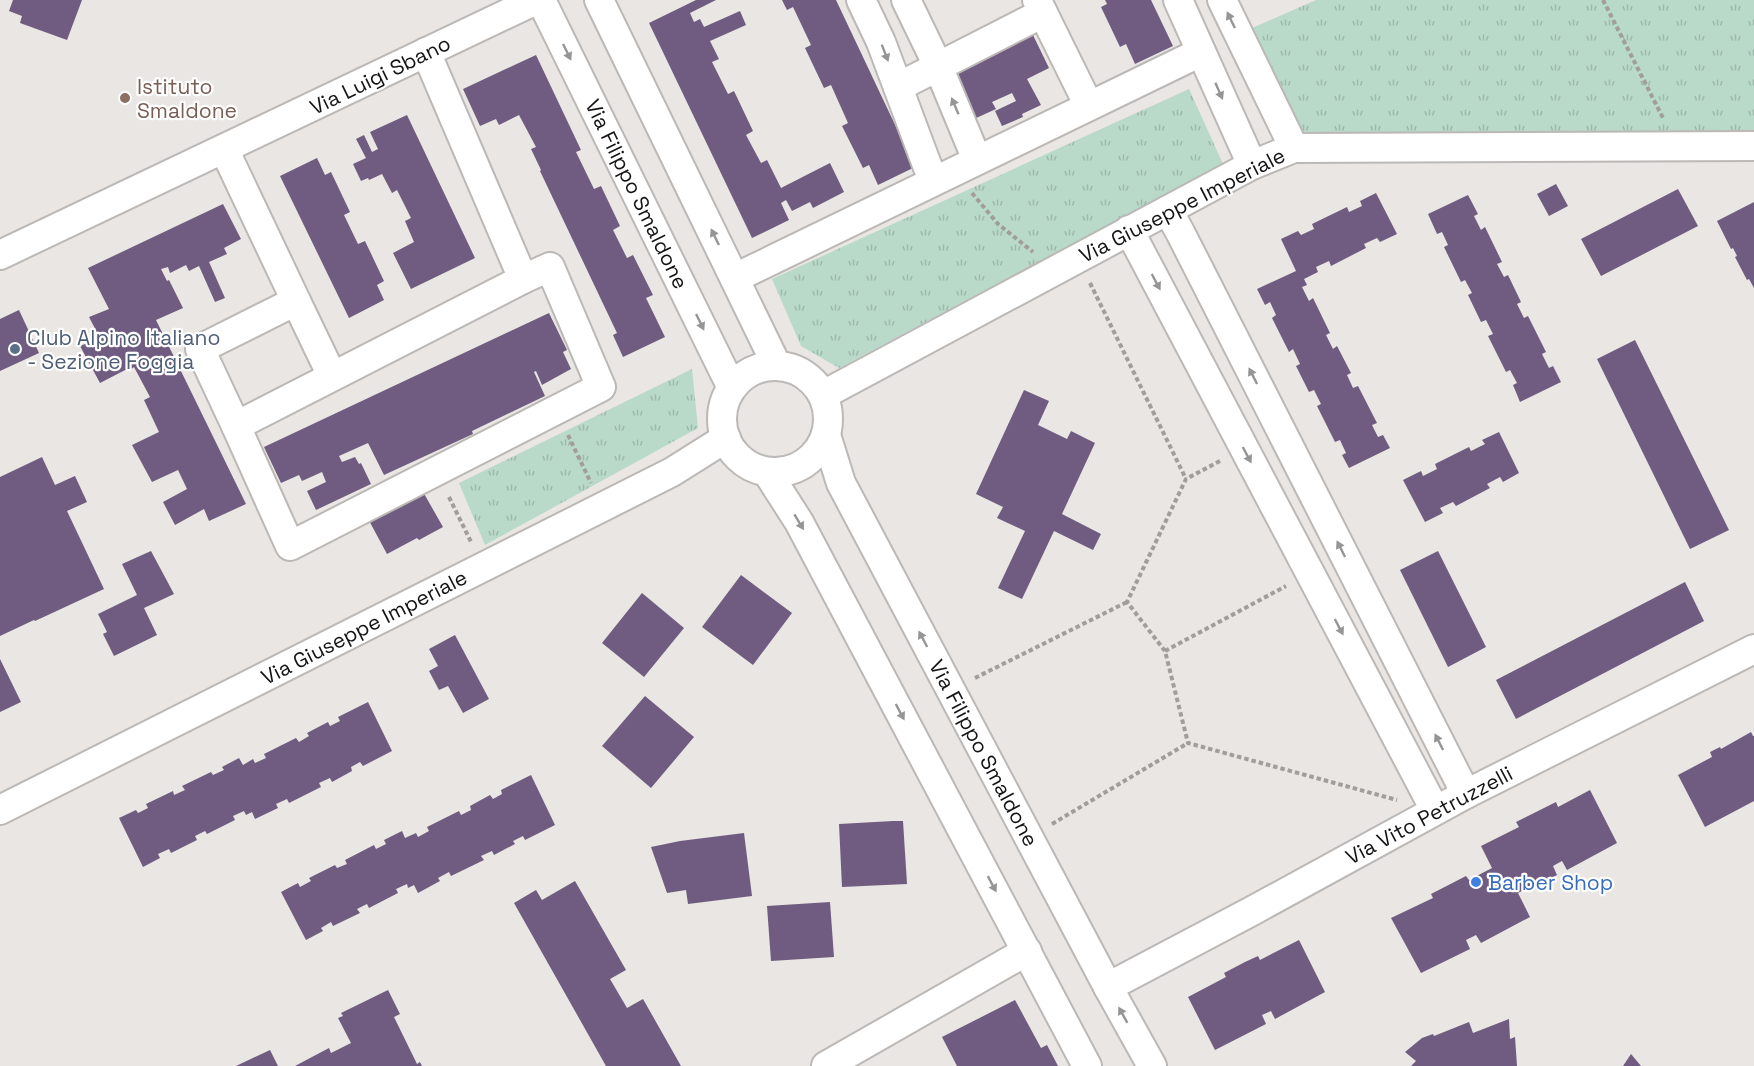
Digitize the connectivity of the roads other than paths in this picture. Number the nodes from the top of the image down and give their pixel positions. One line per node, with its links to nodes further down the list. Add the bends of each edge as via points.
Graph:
1 (536, 0): 10 (street, Via Luigi Sbano)
2 (541, 0): 28 (street, Via Filippo Smaldone, one-way to 28)
3 (598, 0): 23 (street, one-way to 3)
4 (898, 0): 9 (street)
5 (906, 0): 12 (street)
6 (1178, 0): 11 (street)
7 (1222, 0): 16 (street, one-way to 7)
8 (1040, 7): 12 (street); 14 (street)
9 (865, 9): 13 (street, one-way to 13)
10 (426, 52): 17 (street, Via Luigi Sbano); 24 (street)
11 (1201, 52): 14 (street); 18 (street, one-way to 18)
12 (938, 66): 13 (street); 19 (street, one-way to 12)
13 (898, 87): 19 (street)
14 (1089, 106): 19 (street)
15 (1754, 146): 16 (street, Via Giuseppe Imperiale)
16 (1294, 148): 18 (street, Via Giuseppe Imperiale)
17 (224, 149): 22 (street, Via Luigi Sbano); 25 (street)
18 (1252, 165): 20 (street, Via Giuseppe Imperiale)
19 (955, 171): 23 (street)
20 (1168, 210): 21 (street, Via Giuseppe Imperiale); 35 (street, one-way to 20)
21 (1129, 230): 29 (street, Via Giuseppe Imperiale); 37 (street, one-way to 37)
22 (0, 255)
23 (735, 278): 26 (street)
24 (523, 279): 27 (street); 30 (street, via 550,267 601,387 290,546)
25 (296, 301): 27 (street); 30 (street, via 200,349)
26 (777, 366): 28 (street, via 758,369); 29 (street, via 793,369 814,382)
27 (332, 376): 30 (street)
28 (732, 388): 32 (street, via 725,402)
29 (823, 395): 31 (street, via 829,414)
30 (236, 426)
31 (826, 435): 33 (street, via 817,452 802,466); 39 (street, Via Filippo Smaldone, one-way to 31, via 841,483)
32 (726, 438): 33 (street, via 737,457); 36 (street, Via Giuseppe Imperiale, via 672,472)
33 (767, 472): 38 (street, one-way to 38, via 799,522)
34 (1754, 649): 35 (street, Via Vito Petruzzelli)
35 (1466, 794): 37 (street, Via Vito Petruzzelli)
36 (0, 810)
37 (1435, 810): 39 (street, Via Vito Petruzzelli)
38 (1027, 951): 40 (street); 41 (street)
39 (1107, 987): 42 (street, Via Filippo Smaldone, one-way to 39)
40 (825, 1066)
41 (1087, 1066)
42 (1152, 1066)

